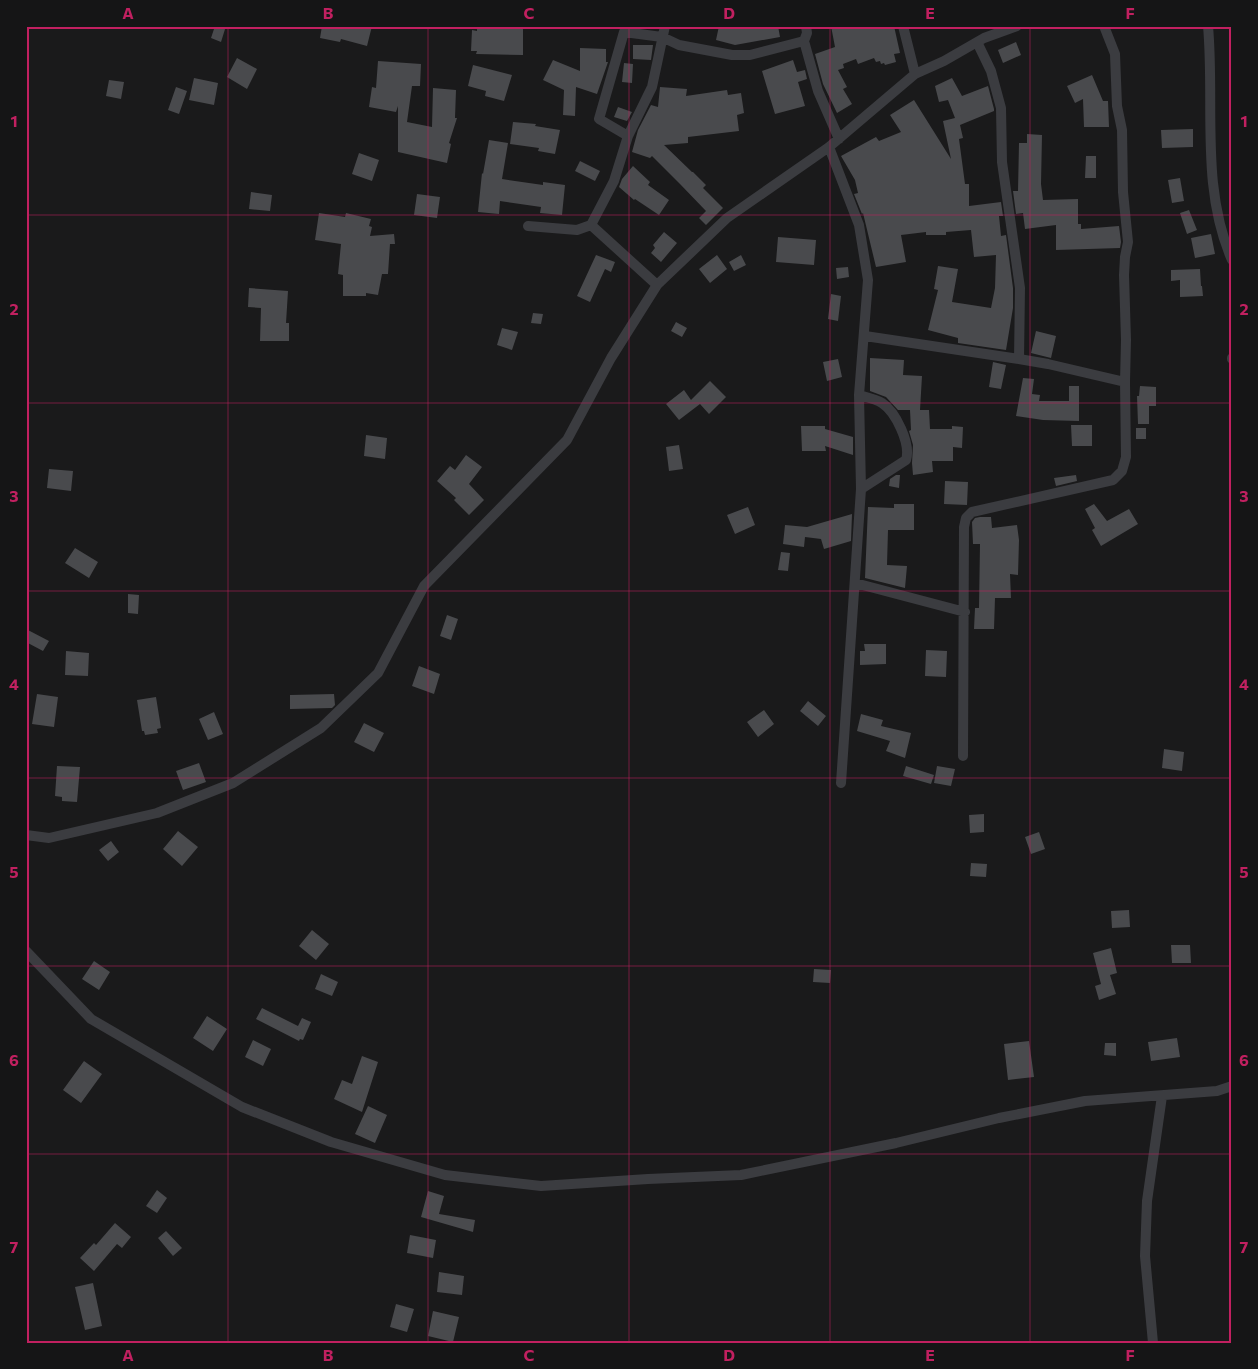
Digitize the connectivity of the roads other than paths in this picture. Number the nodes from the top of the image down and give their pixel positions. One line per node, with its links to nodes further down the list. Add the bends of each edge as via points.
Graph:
1 (665, 26): 8 (street)
2 (806, 26): 10 (street)
3 (903, 26): 11 (street)
4 (981, 26): 9 (street)
5 (1017, 26): 9 (street)
6 (1104, 26): 21 (street, via 1115,54 1117,106 1122,130 1128,242 1124,275)
7 (1208, 26): 17 (street, via 1211,180)
8 (662, 37): 10 (street, via 679,45 732,56 750,55); 12 (street, via 652,87); 12 (street, via 624,32 599,118)
9 (980, 40): 11 (street); 20 (street, via 1001,108 1002,162 1020,288)
10 (804, 41): 13 (street, via 818,91)
11 (915, 74): 13 (street)
12 (628, 136): 15 (street, via 614,181)
13 (839, 139): 14 (street)
14 (829, 147): 18 (street, via 728,218); 19 (street, via 859,225 868,280)
15 (591, 225): 16 (street, via 577,230); 18 (street)
16 (528, 226)
17 (1232, 260)
18 (657, 285): 28 (street, via 611,358 567,440 424,586 378,673 321,728 233,783 157,813 49,838)
19 (865, 336): 20 (street); 22 (street)
20 (1019, 359): 21 (street)
21 (1124, 382): 25 (street, via 1126,457 1122,471 1113,480 972,512 966,518)
22 (859, 395): 23 (street); 23 (street, via 882,402 891,411 908,453 906,460)
23 (861, 489): 24 (street)
24 (855, 583): 25 (street); 27 (street)
25 (965, 612): 26 (street)
26 (963, 756)
27 (841, 783)
28 (26, 835)
29 (26, 951): 31 (street, via 92,1019 242,1107 331,1142 445,1175 541,1186 741,1176 1049,1107)
30 (1232, 1086): 31 (street, via 1217,1091)
31 (1162, 1096): 32 (street, via 1146,1201 1145,1256)
32 (1153, 1343)

